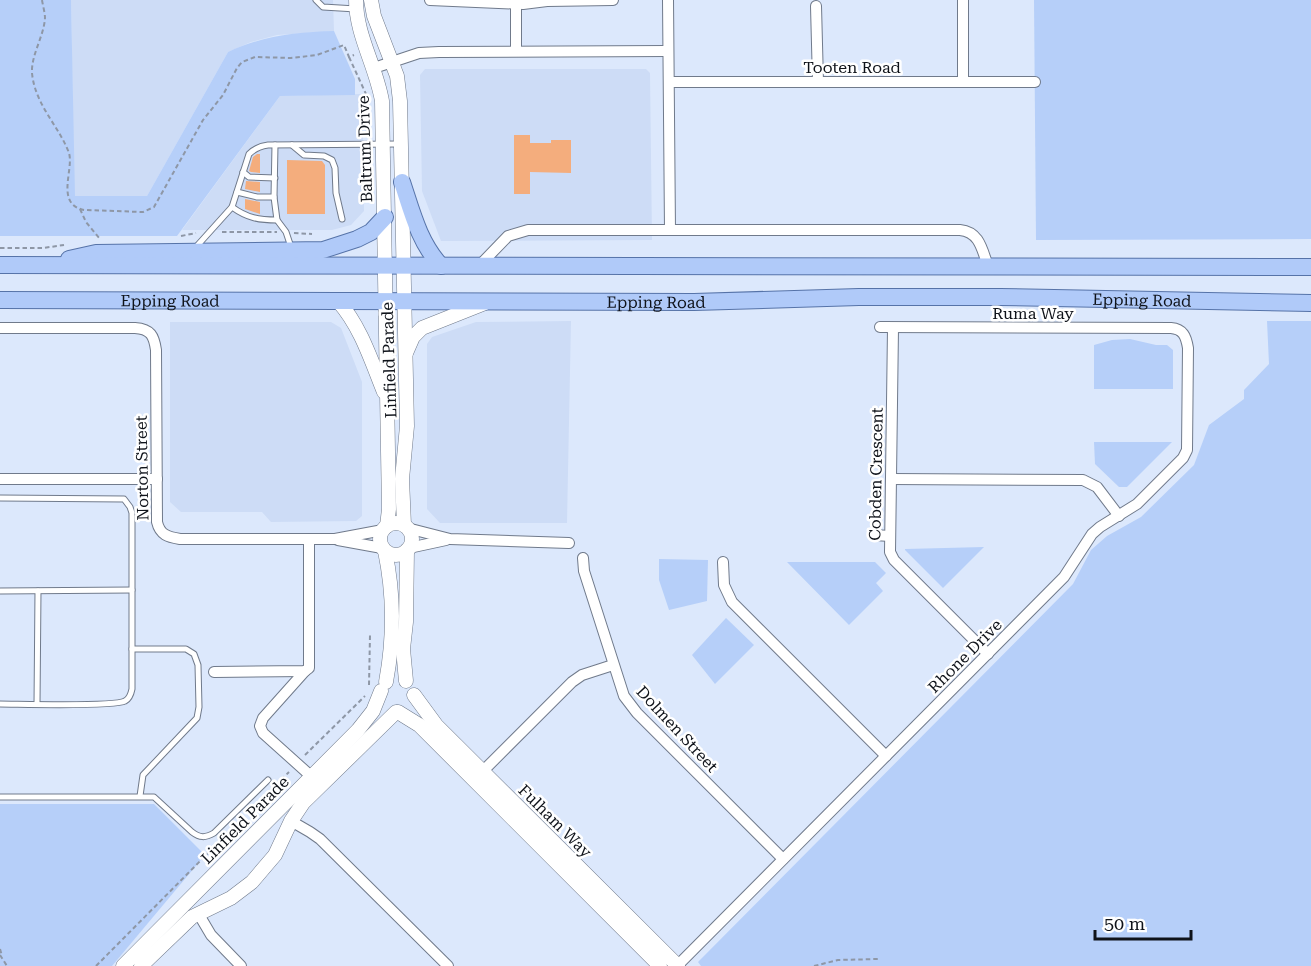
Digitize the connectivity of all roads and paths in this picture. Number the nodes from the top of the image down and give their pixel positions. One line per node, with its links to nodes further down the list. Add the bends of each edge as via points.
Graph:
1 (42, 0): 30 (path, via 45,19 32,72 40,102 70,155 69,196)
2 (316, 0): 9 (lane, via 323,7)
3 (371, 0): 14 (street)
4 (430, 0): 8 (street)
5 (613, 0): 8 (street)
6 (668, 0): 13 (street)
7 (963, 0): 18 (street)
8 (516, 4): 12 (street)
9 (356, 5): 11 (street, Baltrum Drive)
10 (816, 6): 17 (street)
11 (367, 49): 15 (street, Baltrum Drive); 30 (path, via 350,57 344,45 311,56 248,59 237,68 203,120 154,207 143,212)
12 (516, 51): 13 (street); 14 (street, via 427,52)
13 (668, 51): 16 (street)
14 (392, 61): 15 (street); 21 (street, via 400,100)
15 (374, 68): 20 (street, Baltrum Drive, via 382,101)
16 (669, 82): 17 (street, Tooten Road); 34 (street)
17 (818, 82): 18 (street, Tooten Road)
18 (963, 82): 19 (street, Tooten Road)
19 (1035, 82)
20 (383, 144): 21 (lane); 23 (lane); 31 (street, Baltrum Drive)
21 (401, 144): 26 (street)
22 (275, 145): 23 (lane); 24 (lane, via 254,149); 25 (lane)
23 (292, 145): 32 (lane, via 304,155 332,160)
24 (243, 172): 25 (lane, via 249,177); 27 (lane)
25 (274, 178): 28 (lane)
26 (402, 182): 47 (street); 49 (main road, via 425,245)
27 (237, 192): 28 (lane); 29 (lane)
28 (274, 197): 33 (lane)
29 (232, 207): 33 (lane, via 258,220); 35 (lane)
30 (80, 209): 39 (path, via 102,243)
31 (385, 217): 42 (main road, via 371,232 357,239 323,250); 48 (street, Baltrum Drive)
32 (342, 219)
33 (277, 220): 36 (lane)
34 (670, 230): 50 (street, via 522,231 508,236); 51 (street, via 960,230 977,238)
35 (209, 232): 36 (path); 38 (path); 43 (lane)
36 (286, 232): 37 (path); 42 (lane)
37 (321, 235)
38 (177, 238)
39 (93, 243)
40 (67, 245): 41 (path)
41 (0, 248)
42 (292, 250): 43 (main road); 46 (lane)
43 (191, 252): 45 (main road, via 96,253)
44 (0, 265): 45 (main road, Epping Road)
45 (42, 265): 46 (main road, Epping Road)
46 (305, 265): 48 (main road, Epping Road)
47 (403, 265): 48 (main road, Epping Road); 49 (main road, Epping Road); 54 (street, Linfield Parade)
48 (384, 266): 56 (street, Baltrum Drive)
49 (441, 266): 50 (main road, Epping Road)
50 (479, 266): 51 (main road, Epping Road)
51 (988, 266): 52 (main road, Epping Road)
52 (1311, 267)
53 (0, 300): 55 (main road, Epping Road)
54 (403, 300): 56 (main road, Epping Road); 57 (main road, Epping Road); 63 (street, Linfield Parade)
55 (338, 301): 56 (main road, Epping Road); 64 (street, via 357,326)
56 (385, 301): 64 (street, Linfield Parade)
57 (493, 301): 58 (main road, Epping Road, via 1000,297); 63 (street, via 422,328 413,337)
58 (1311, 303)
59 (880, 327): 61 (street, Ruma Way)
60 (0, 328): 66 (street, Norton Street, via 147,329 153,335 156,350)
61 (893, 328): 62 (street, Ruma Way, via 1171,328); 67 (street, Cobden Crescent)
62 (1184, 334): 69 (street, Rhone Drive, via 1188,348 1187,450 1137,504)
63 (405, 356): 70 (street, Linfield Parade, via 407,426 402,479)
64 (387, 399): 71 (street, Linfield Parade, via 389,509)
65 (0, 478): 66 (street)
66 (157, 479): 74 (street, Norton Street, via 158,527 171,538)
67 (891, 479): 69 (street, via 1083,480 1097,487); 73 (street, Cobden Crescent)
68 (0, 498): 82 (lane, via 124,500 132,513)
69 (1119, 516): 86 (street, Rhone Drive, via 1092,534 1064,577)
70 (406, 527): 71 (street, via 395,523); 76 (street); 78 (street, via 412,538)
71 (385, 528): 75 (street, Norton Street); 79 (street, via 380,539)
72 (874, 536): 73 (street)
73 (890, 536): 86 (street, Cobden Crescent, via 894,560)
74 (309, 539): 75 (street, Norton Street); 88 (street, via 309,668)
75 (335, 539): 79 (street, Norton Street)
76 (450, 539): 77 (street); 78 (street)
77 (569, 543)
78 (408, 549): 79 (street, via 394,555); 90 (street, via 403,649)
79 (384, 550): 91 (street, Linfield Parade, via 390,577 392,640)
80 (583, 558): 87 (street, Dolmen Street)
81 (723, 562): 96 (street, via 724,585 732,602)
82 (132, 590): 84 (lane); 85 (lane)
83 (0, 591): 84 (lane)
84 (38, 591): 94 (lane)
85 (132, 649): 94 (lane, via 132,689 125,701); 101 (lane, via 186,649 194,654 198,665 196,718 143,775)
86 (988, 654): 96 (street, Rhone Drive)
87 (614, 665): 97 (street, via 572,682); 103 (street, Dolmen Street, via 624,696 637,713)
88 (305, 671): 89 (street); 98 (street, via 260,726)
89 (214, 672)
90 (406, 681): 91 (street, via 396,678); 92 (street)
91 (383, 687): 95 (street, via 382,703); 98 (street, Linfield Parade, via 368,719)
92 (414, 695): 95 (street, via 411,705); 97 (street, Fulham Way)
93 (0, 704): 94 (lane)
94 (37, 704)
95 (397, 712): 97 (street, Fulham Way); 102 (street, Linfield Parade, via 306,800)
96 (886, 756): 103 (street, Rhone Drive)
97 (478, 776): 114 (street, Fulham Way); 115 (street, Fulham Way)
98 (312, 777): 110 (street, Linfield Parade)
99 (268, 780): 101 (lane, via 205,837 197,836 158,800)
100 (0, 796): 101 (lane)
101 (140, 796)
102 (291, 821): 104 (street, Linfield Parade, via 274,855 252,882 231,898); 113 (street, via 318,838)
103 (783, 859): 115 (street, Rhone Drive)
104 (198, 913): 111 (street, Linfield Parade); 112 (street, via 211,935)
105 (0, 949): 107 (path)
106 (0, 956): 107 (path)
107 (3, 958): 109 (path)
108 (878, 959): 116 (path, via 838,960)
109 (7, 966)
110 (123, 966)
111 (141, 966)
112 (241, 966)
113 (448, 966)
114 (660, 966)
115 (678, 966)
116 (814, 966)

